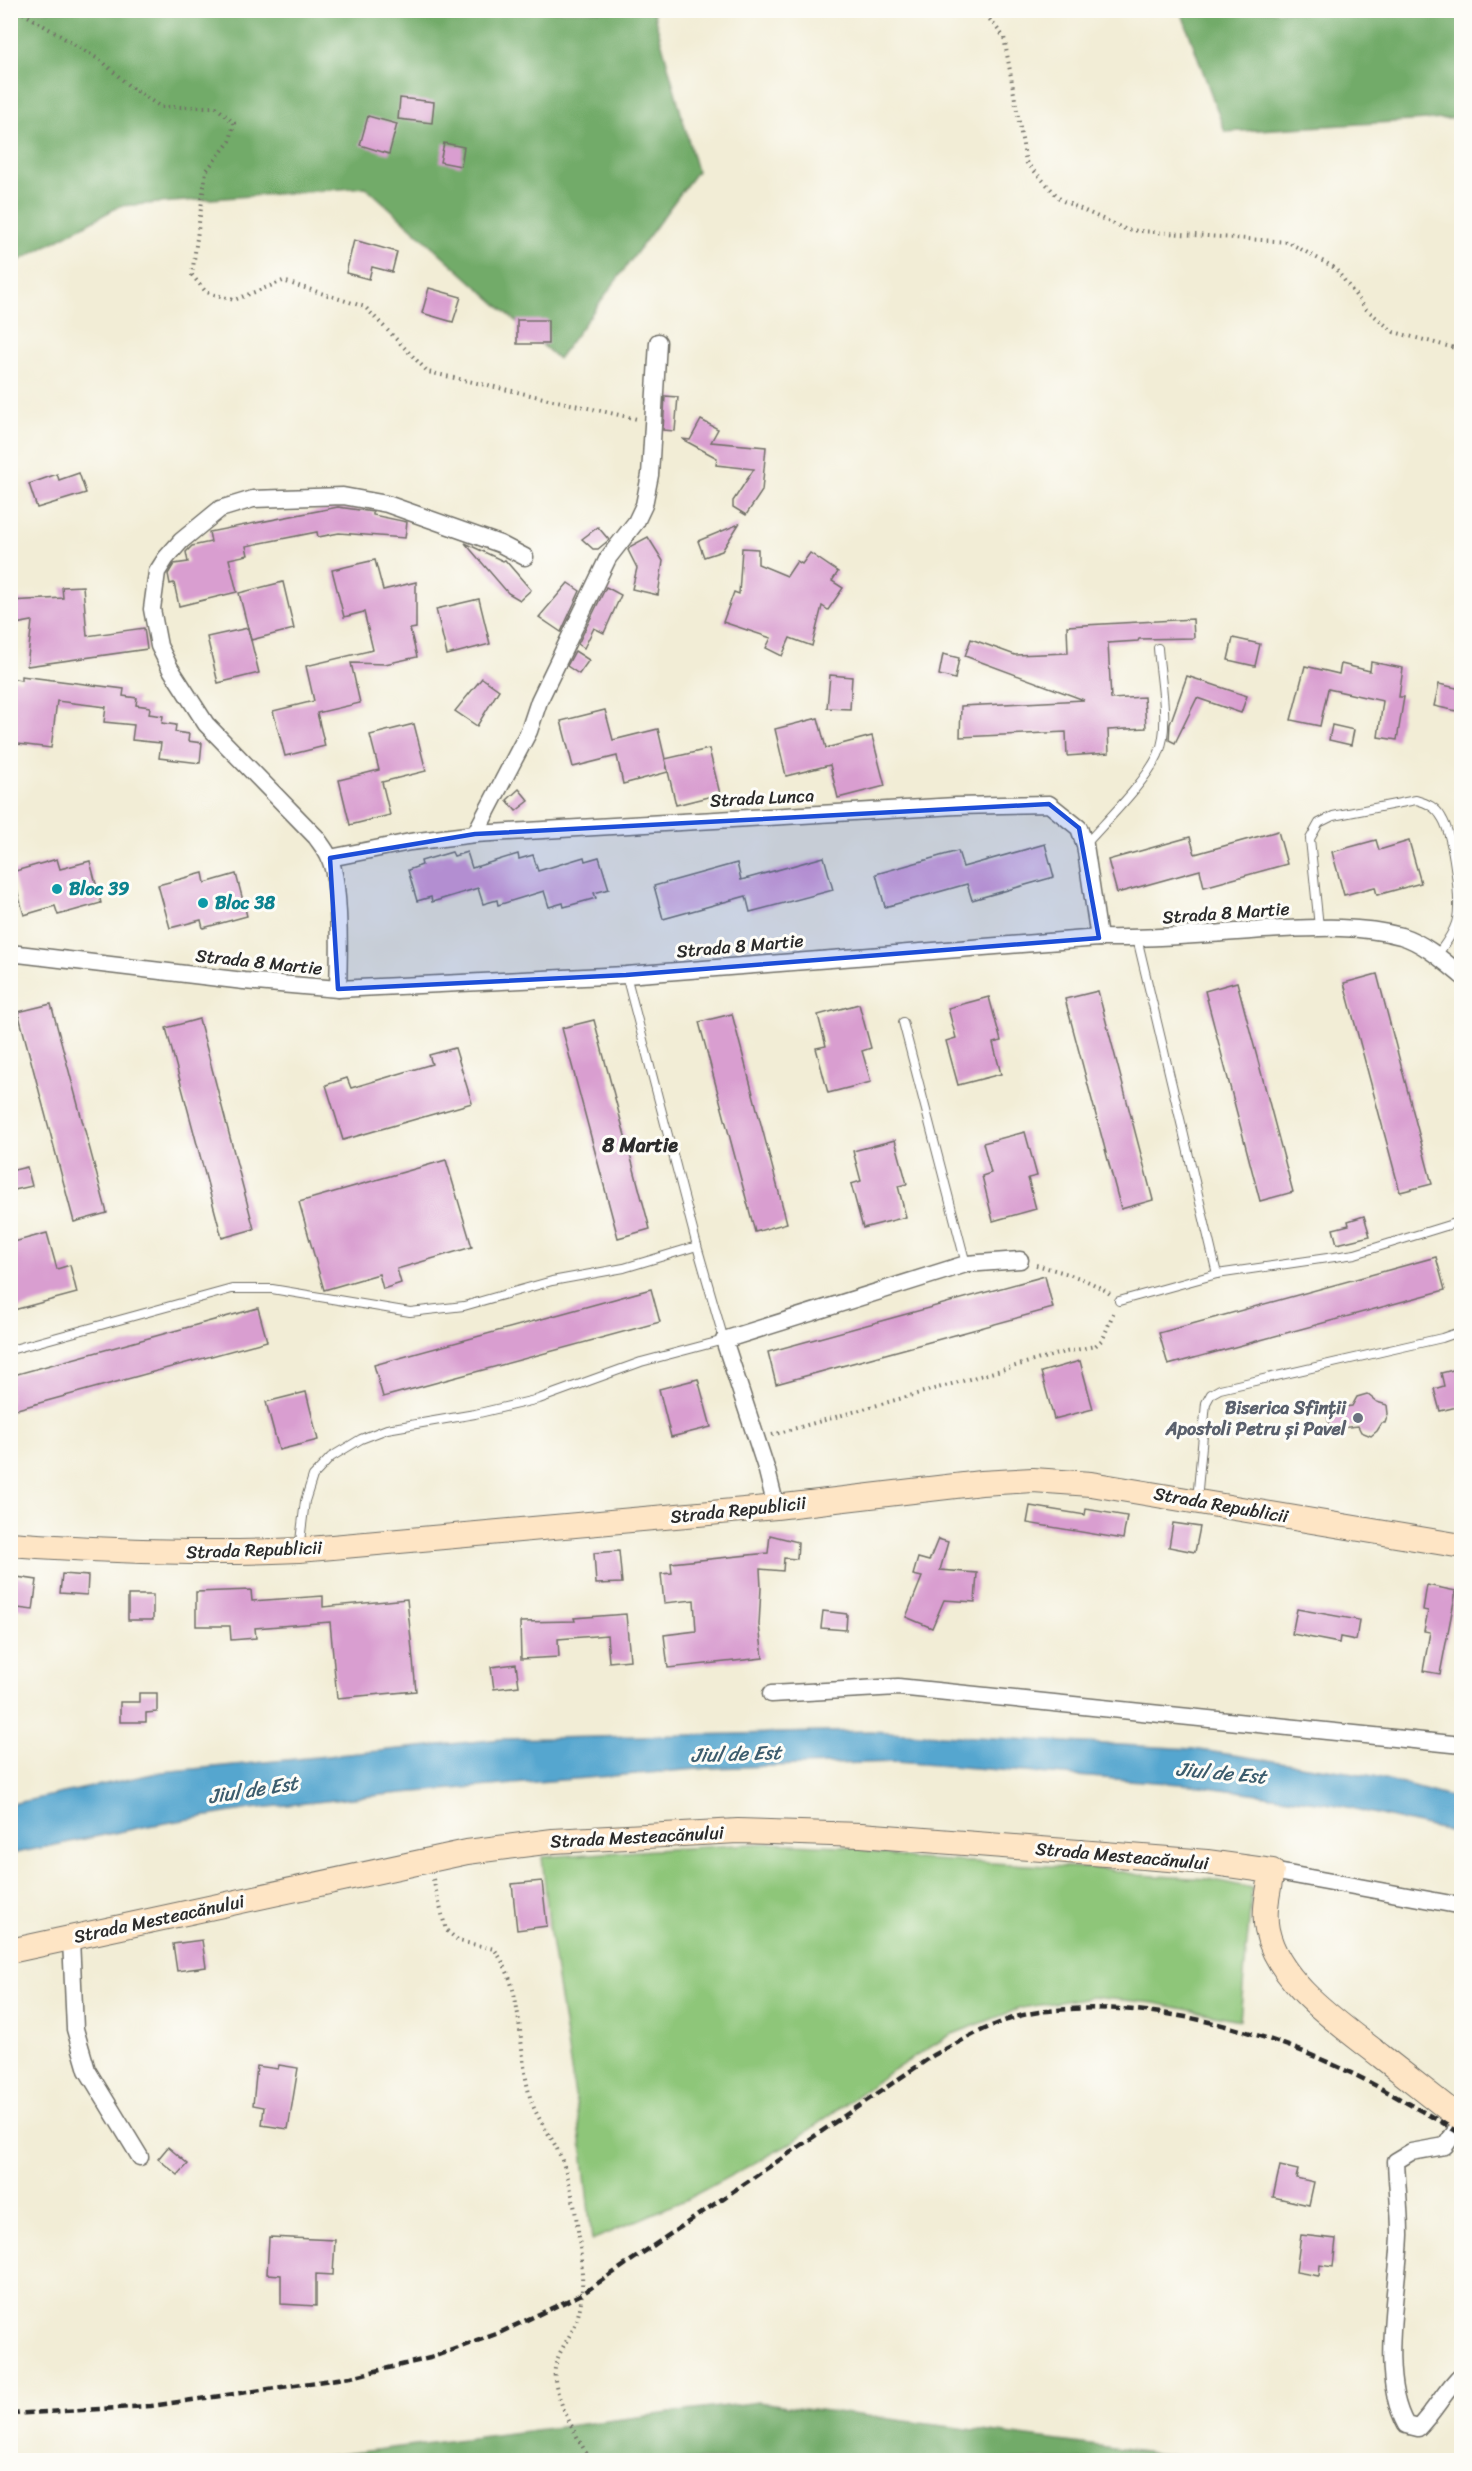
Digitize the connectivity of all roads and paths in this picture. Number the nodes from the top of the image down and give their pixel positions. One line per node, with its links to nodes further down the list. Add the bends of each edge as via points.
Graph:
1 (18, 10): 5 (path, via 103,62 129,86 162,107 216,107 234,123 230,141 206,171 192,275 206,292 234,300 283,281 365,307 428,372)
2 (982, 10): 4 (path, via 1004,37 1026,162 1061,200 1127,230 1288,242 1335,268 1366,309 1394,332)
3 (658, 342): 5 (street)
4 (1461, 350)
5 (653, 422): 8 (street, via 644,505 608,558 539,701 529,731)
6 (525, 557): 10 (street, via 500,544 387,504 342,496 253,499 220,509 181,541 157,572 152,609 154,629 170,668 206,723 316,837)
7 (1158, 648): 9 (lane, via 1164,715 1159,753)
8 (475, 834): 9 (street, Strada Lunca, via 1049,804 1079,828); 10 (street, Strada Lunca)
9 (1085, 845): 12 (street, Strada Lunca)
10 (330, 858): 18 (street, via 335,884)
11 (1319, 927): 13 (street, Strada 8 Martie); 15 (street, Strada 8 Martie, via 1373,930 1403,937); 15 (lane, via 1310,839 1319,823 1333,816 1416,800 1429,804 1443,818 1456,858 1457,920 1451,938)
12 (1100, 938): 13 (street, Strada 8 Martie); 16 (street, Strada 8 Martie)
13 (1137, 938): 24 (lane)
14 (10, 953): 18 (street, Strada 8 Martie)
15 (1437, 954): 17 (street, Strada 8 Martie)
16 (626, 975): 18 (street, Strada 8 Martie); 21 (lane)
17 (1461, 976)
18 (338, 989)
19 (903, 1023): 23 (lane)
20 (1461, 1221): 24 (lane, via 1355,1254)
21 (697, 1246): 27 (lane); 28 (lane, via 624,1268 552,1281 464,1306 410,1312 272,1289 232,1289)
22 (1020, 1260): 23 (street); 25 (path, via 1082,1279)
23 (966, 1264): 27 (street)
24 (1217, 1274): 25 (lane)
25 (1119, 1301): 29 (path, via 1103,1339 1095,1346)
26 (1461, 1331): 30 (lane, via 1211,1394 1206,1403)
27 (724, 1340): 29 (street); 34 (lane, via 641,1362 539,1399 387,1429 361,1439 331,1457 313,1476 305,1501)
28 (10, 1350)
29 (757, 1439): 31 (street)
30 (1197, 1500): 31 (street, Strada Republicii, via 1033,1479); 33 (street, Strada Republicii)
31 (776, 1507): 34 (street, Strada Republicii)
32 (10, 1544): 34 (street, Strada Republicii, via 119,1552)
33 (1461, 1546)
34 (299, 1550)
35 (771, 1694): 36 (street, via 898,1687)
36 (1461, 1745)
37 (428, 1860): 38 (street, Strada Mesteacănului, via 553,1841 738,1831 861,1835); 40 (street, Strada Mesteacănului); 45 (path, via 446,1930 459,1941 494,1948 506,1965 535,2114 559,2153 567,2177 580,2243 582,2294 575,2325 555,2368 555,2387)
38 (1272, 1870): 39 (street); 42 (street, via 1267,1929 1277,1959 1329,2015)
39 (1461, 1906)
40 (71, 1939): 41 (street, Strada Mesteacănului); 43 (street, via 75,2029 87,2070)
41 (10, 1951)
42 (1461, 2121): 44 (street, via 1445,2146 1411,2152 1396,2161 1400,2234 1391,2349 1393,2384 1399,2412 1407,2425 1418,2428)
43 (140, 2157)
44 (1461, 2374)
45 (590, 2460)

